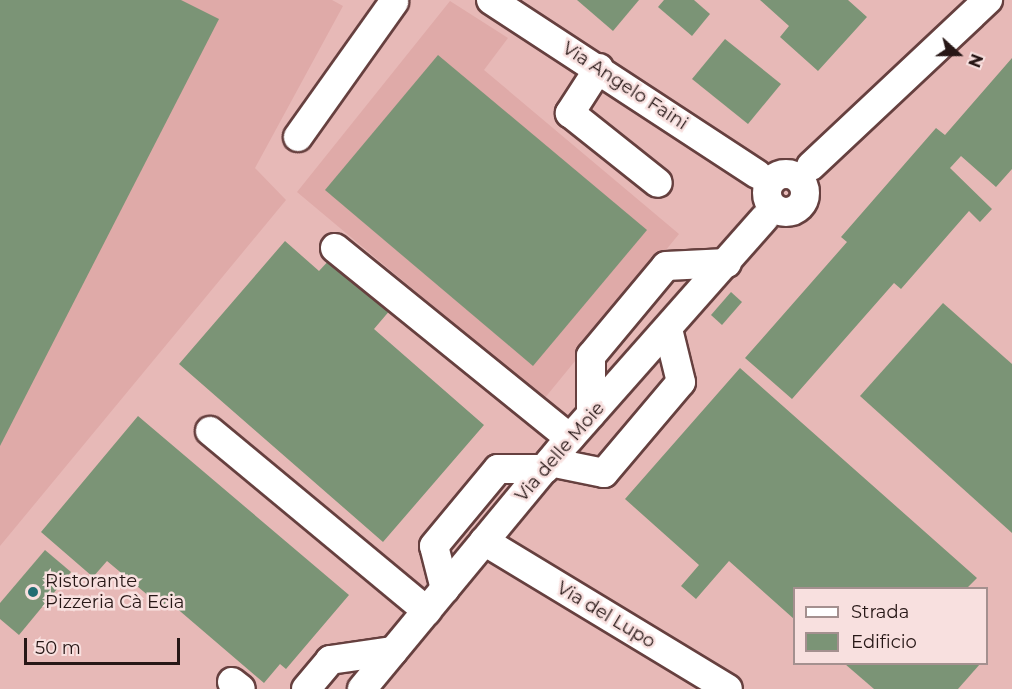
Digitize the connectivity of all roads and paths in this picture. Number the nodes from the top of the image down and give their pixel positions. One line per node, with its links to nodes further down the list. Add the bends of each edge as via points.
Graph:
1 (491, 0): 4 (street, Via Angelo Faini)
2 (988, 0): 7 (street, Via delle Moie)
3 (394, 1): 5 (street)
4 (599, 68): 6 (street, via 570,113); 7 (street, Via Angelo Faini)
5 (298, 137)
6 (658, 183)
7 (781, 189): 9 (street, Via delle Moie)
8 (335, 248): 13 (street)
9 (727, 263): 10 (street, Via delle Moie); 11 (street, via 666,266 591,356)
10 (668, 329): 11 (street, Via delle Moie); 14 (street, via 681,382 604,473)
11 (591, 414): 13 (street, Via delle Moie)
12 (210, 431): 17 (street)
13 (570, 438): 14 (street, Via delle Moie)
14 (547, 465): 15 (street, Via delle Moie); 16 (street, via 498,469 434,546)
15 (484, 541): 16 (street, Via delle Moie); 21 (street, Via del Lupo)
16 (445, 589): 17 (street, Via delle Moie)
17 (427, 611): 18 (street, Via delle Moie)
18 (393, 651): 19 (street, via 330,660); 20 (street, Via delle Moie)
19 (306, 689)
20 (362, 689)
21 (728, 689)

